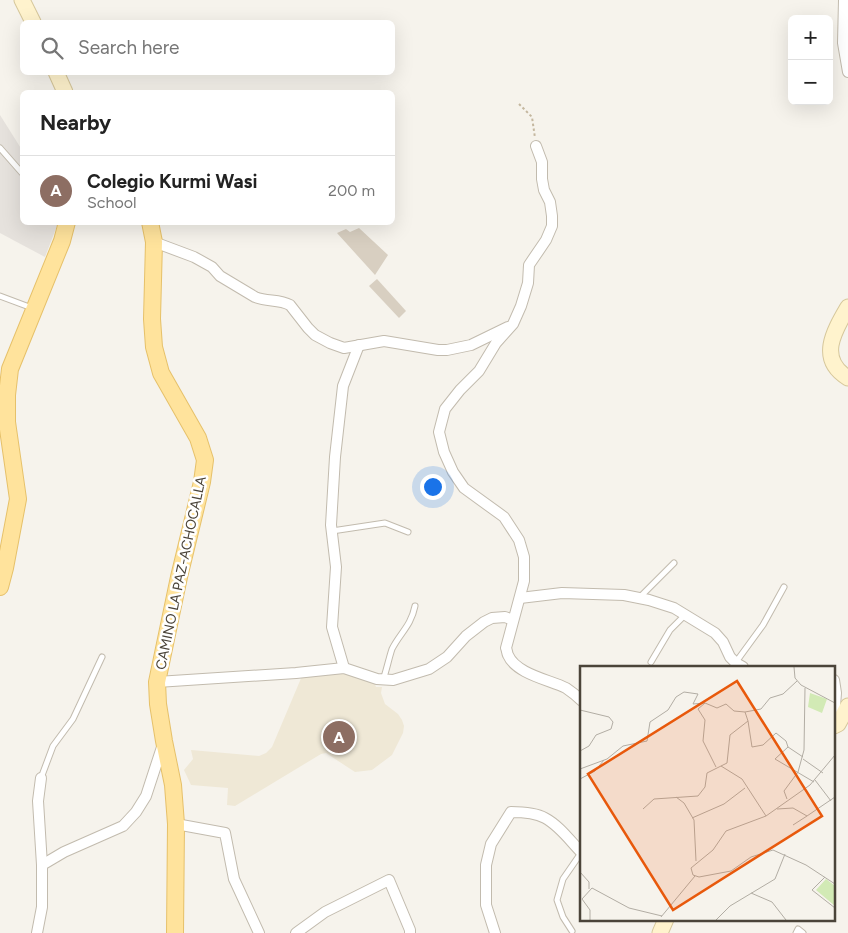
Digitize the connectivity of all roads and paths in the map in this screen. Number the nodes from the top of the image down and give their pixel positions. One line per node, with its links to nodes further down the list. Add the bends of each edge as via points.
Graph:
1 (22, 0): 3 (main road)
2 (844, 0): 4 (street, via 843,43)
3 (32, 20)
4 (848, 72)
5 (57, 75): 6 (main road)
6 (64, 90)
7 (519, 104): 8 (path, via 532,117)
8 (536, 146): 17 (street, via 542,162 544,190 550,202 552,226 529,265 528,283)
9 (0, 148): 10 (lane)
10 (20, 171)
11 (66, 225): 16 (main road)
12 (151, 225): 13 (main road, CAMINO LA PAZ-ACHOCALLA)
13 (154, 242): 18 (street, via 194,256 255,297 287,303 316,335 330,343 344,348); 35 (main road, CAMINO LA PAZ-ACHOCALLA, via 154,347 161,373 198,438 205,460)
14 (0, 296): 16 (lane)
15 (848, 307): 19 (main road, via 835,330 831,347 831,361)
16 (34, 309): 23 (main road, via 10,368 7,422 18,498)
17 (513, 324): 18 (street, via 471,345 447,350 384,341); 25 (street, via 496,343 479,371 445,409 439,432 444,452 464,488 504,517 519,540 524,557)
18 (359, 345): 20 (street, via 343,386 335,457)
19 (848, 378)
20 (332, 531): 21 (lane, via 385,523); 33 (street, via 336,567 332,627)
21 (408, 532)
22 (674, 563): 26 (lane)
23 (0, 587)
24 (784, 587): 32 (lane)
25 (520, 598): 26 (street, via 562,593); 29 (street)
26 (639, 598): 28 (street, via 674,608)
27 (415, 606): 34 (lane, via 413,617 392,649 384,677)
28 (685, 615): 31 (lane, via 670,630); 32 (street, via 714,633 723,642 730,658)
29 (513, 620): 34 (street, via 505,617 484,622 429,670 393,680); 36 (street, via 506,648 514,664 565,688)
30 (102, 657): 40 (lane, via 74,719 53,746)
31 (651, 662)
32 (740, 665)
33 (344, 668): 34 (street); 35 (street)
34 (380, 679)
35 (157, 682): 39 (main road, CAMINO LA PAZ-ACHOCALLA)
36 (580, 699)
37 (848, 706): 38 (main road)
38 (836, 725)
39 (164, 741): 41 (main road, CAMINO LA PAZ-ACHOCALLA, via 173,785); 44 (street, via 146,796 123,826)
40 (41, 778): 44 (street, via 38,801)
41 (176, 824): 48 (main road, CAMINO LA PAZ-ACHOCALLA); 49 (street, via 225,833 234,879)
42 (580, 852): 52 (street, via 566,834 545,818 511,812 491,844 486,865 486,905)
43 (580, 854): 46 (lane, via 563,879 557,900)
44 (42, 865): 47 (street, via 42,907)
45 (666, 920): 53 (main road)
46 (572, 931)
47 (37, 933)
48 (175, 933)
49 (259, 933)
50 (296, 933): 51 (street, via 326,912 389,880)
51 (410, 933)
52 (495, 933)
53 (660, 933)
54 (796, 933): 55 (lane, via 798,928)
55 (803, 933)

